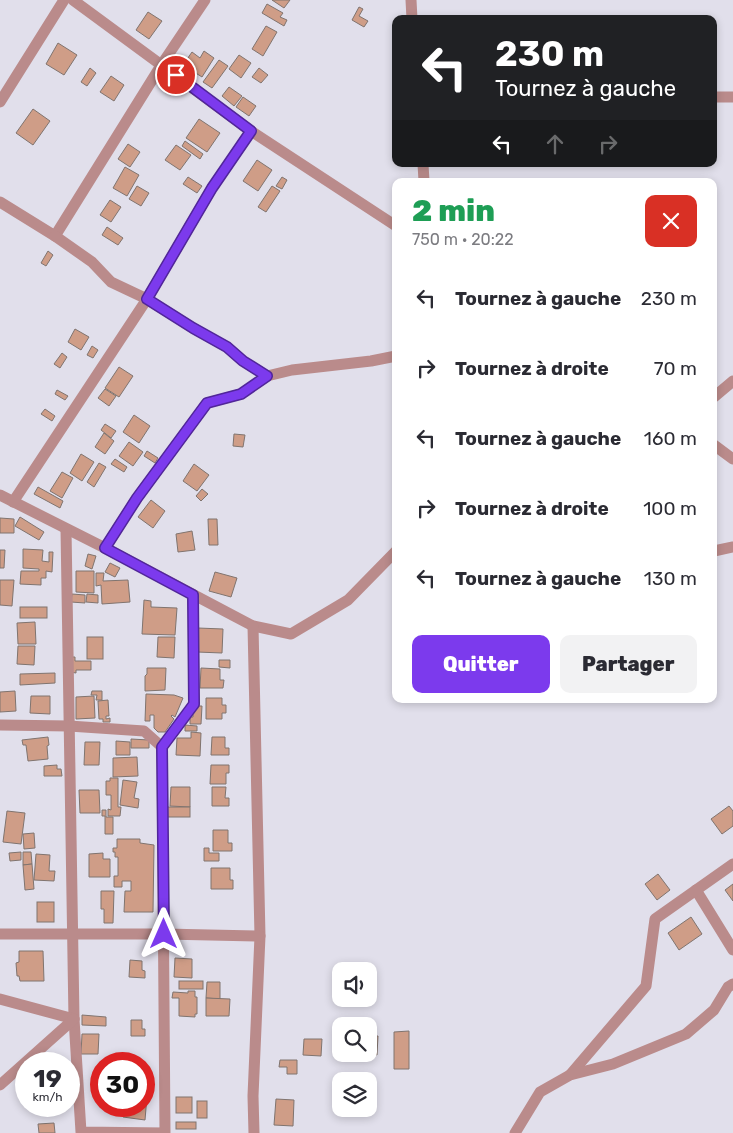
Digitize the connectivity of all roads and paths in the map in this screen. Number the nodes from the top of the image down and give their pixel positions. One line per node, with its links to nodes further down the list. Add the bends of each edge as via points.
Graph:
1 (64, 0): 9 (street)
2 (73, 0): 6 (street)
3 (205, 0): 6 (street)
4 (411, 0): 5 (street)
5 (412, 15)
6 (162, 64): 10 (street); 13 (street)
7 (717, 97): 8 (street)
8 (733, 97)
9 (0, 102)
10 (251, 131): 12 (street); 14 (street, via 212,188)
11 (0, 202): 13 (street)
12 (392, 223)
13 (55, 236): 14 (street, via 92,262 110,282)
14 (147, 299): 16 (street, via 227,347); 22 (street)
15 (392, 357): 16 (street)
16 (267, 376): 25 (street, via 241,394 207,403 137,498)
17 (733, 381): 18 (street)
18 (717, 394)
19 (717, 447): 20 (street)
20 (733, 459)
21 (0, 495): 22 (street)
22 (13, 502): 23 (street)
23 (66, 529): 25 (street); 32 (street)
24 (733, 547): 26 (street); 27 (street)
25 (105, 548): 29 (street)
26 (717, 550)
27 (733, 553)
28 (392, 555): 30 (street, via 348,600 291,634)
29 (193, 595): 30 (street); 33 (street, via 194,704)
30 (254, 626): 39 (street)
31 (0, 725): 32 (street)
32 (69, 726): 33 (street, via 144,731); 37 (street)
33 (162, 747): 38 (street)
34 (733, 864): 35 (street)
35 (696, 890): 40 (street); 44 (street, via 655,920 646,986)
36 (0, 934): 37 (street)
37 (73, 934): 38 (street); 43 (street)
38 (164, 934): 39 (street); 43 (street, via 165,1133 80,1132)
39 (260, 936): 46 (street)
40 (733, 950)
41 (733, 984): 44 (street, via 714,1010 686,1034 613,1064)
42 (0, 999): 43 (street)
43 (74, 1019): 45 (street)
44 (570, 1076): 47 (street, via 540,1092)
45 (0, 1085)
46 (254, 1133)
47 (515, 1133)

